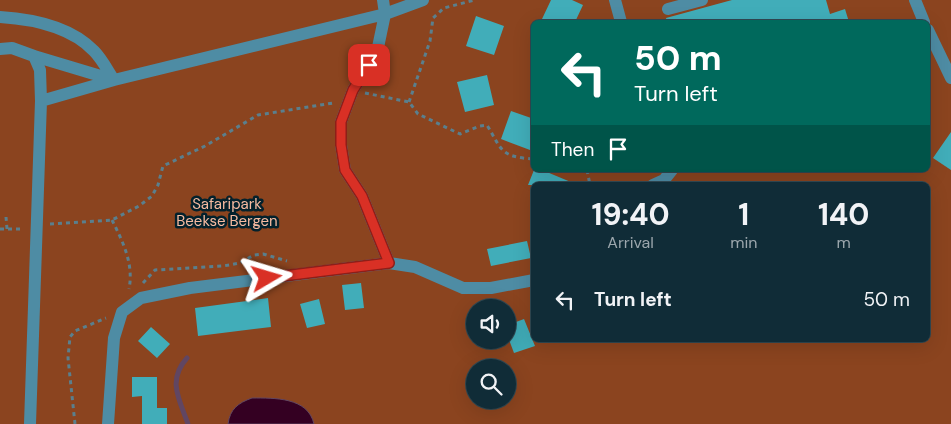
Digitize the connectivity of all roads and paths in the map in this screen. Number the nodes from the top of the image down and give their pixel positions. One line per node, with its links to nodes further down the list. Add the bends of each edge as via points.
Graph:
1 (384, 0): 8 (street)
2 (423, 0): 8 (street)
3 (474, 0): 20 (path, via 444,8 433,18 430,41)
4 (615, 0): 10 (street)
5 (702, 0): 7 (street)
6 (915, 0): 11 (street)
7 (668, 9)
8 (385, 14): 17 (street); 18 (street, via 377,52)
9 (0, 17): 17 (street, via 38,21 70,34 94,50)
10 (621, 20)
11 (923, 20)
12 (930, 35): 15 (street)
13 (0, 49): 14 (street, via 12,48)
14 (34, 56): 17 (street); 19 (street, via 40,70)
15 (940, 62): 16 (street)
16 (951, 78)
17 (114, 80): 19 (street)
18 (353, 90): 20 (path); 25 (path, via 330,105 258,116 162,166 152,196); 29 (street, via 341,122 345,170 362,196)
19 (41, 101): 28 (street)
20 (409, 102): 21 (path, via 418,114 460,134 487,125 498,147 507,154)
21 (531, 158)
22 (670, 172): 23 (street)
23 (660, 182)
24 (6, 217): 27 (path)
25 (112, 220): 28 (path, via 53,223); 33 (path, via 123,242 131,278)
26 (0, 229): 27 (path)
27 (7, 229): 28 (path)
28 (37, 229): 34 (street)
29 (389, 263): 30 (street); 31 (street, via 415,267 463,288 491,288)
30 (305, 273): 32 (street); 32 (path, via 296,264 263,254 223,266 155,270 142,286)
31 (531, 281)
32 (141, 298): 33 (street)
33 (122, 312): 35 (path, via 76,331 70,337 68,353); 36 (street, via 111,355)
34 (30, 424)
35 (75, 424)
36 (108, 424)

